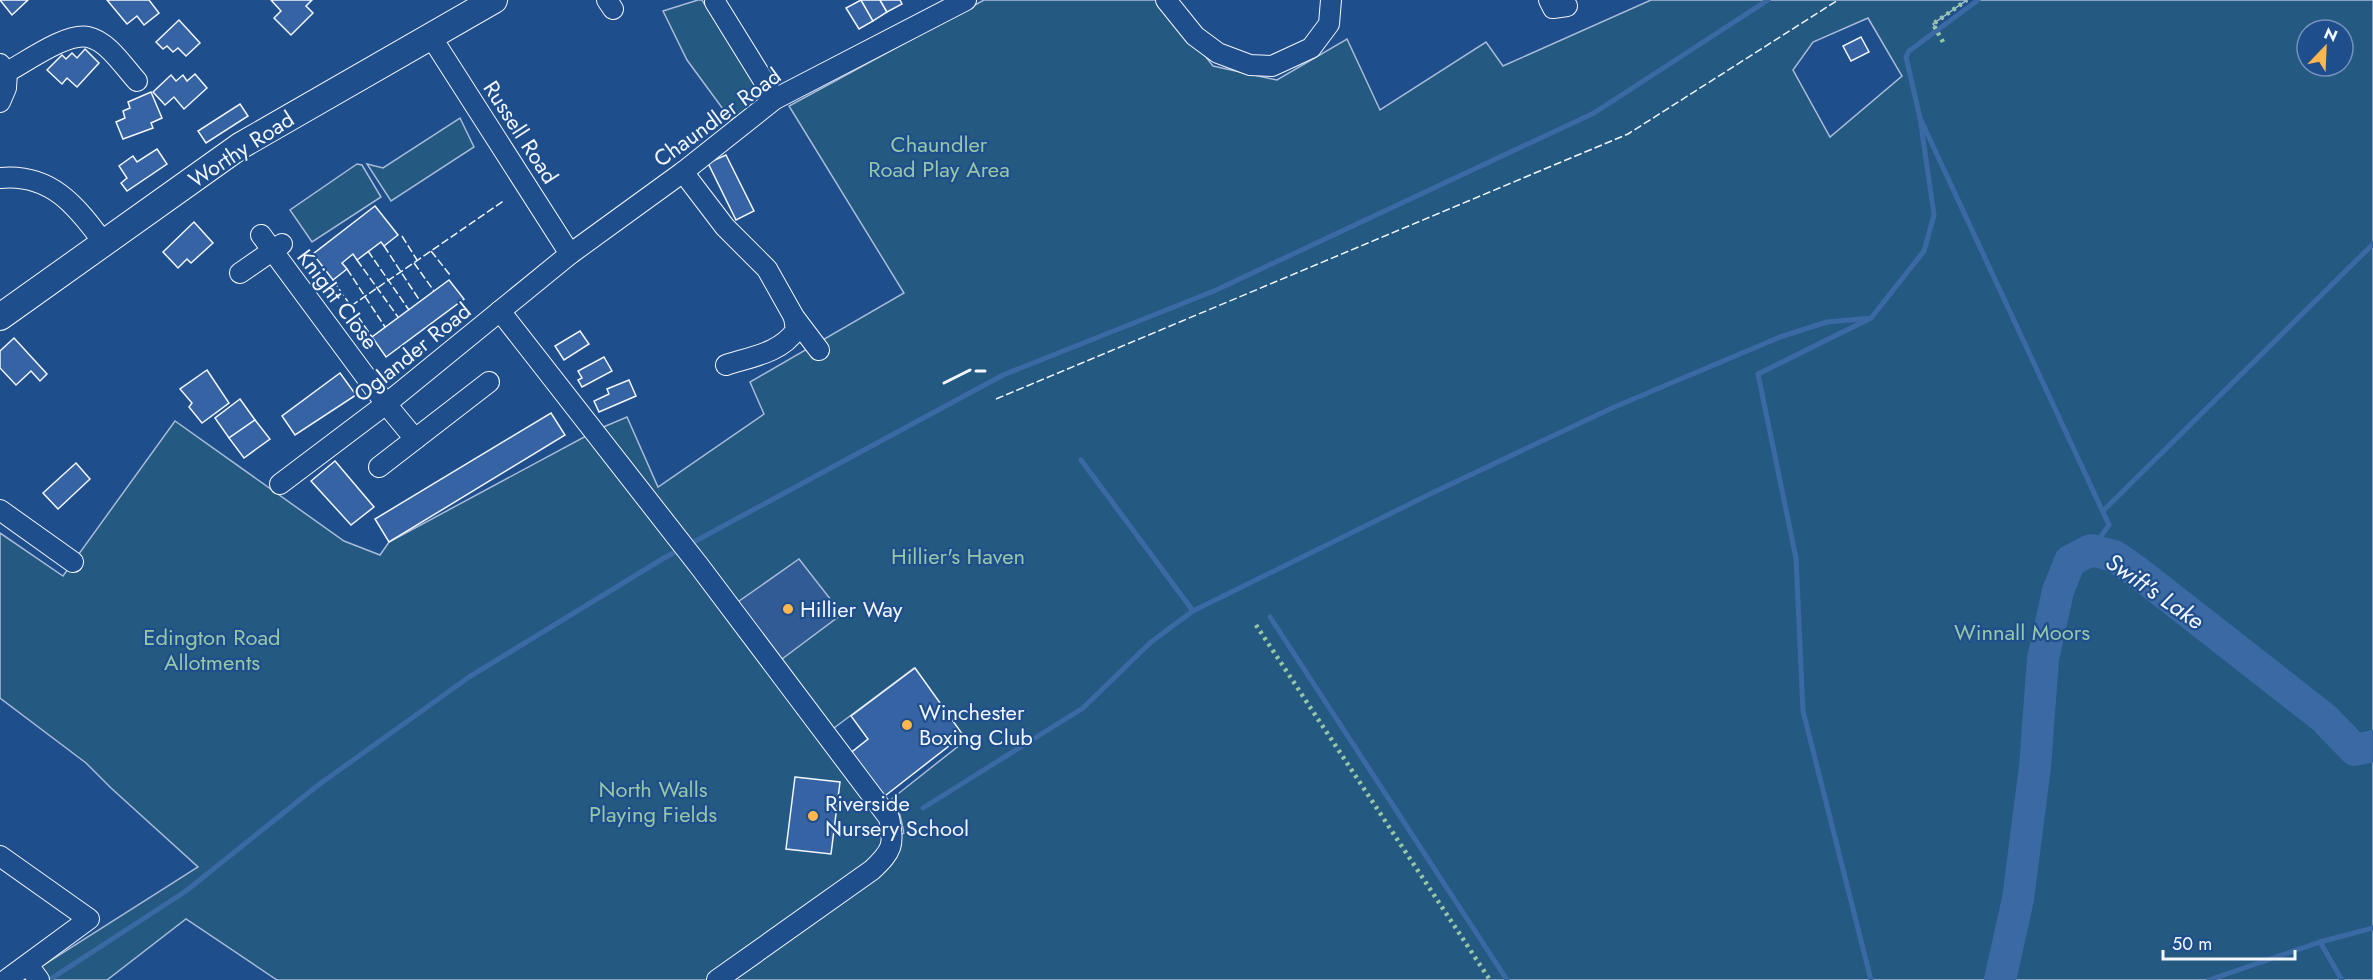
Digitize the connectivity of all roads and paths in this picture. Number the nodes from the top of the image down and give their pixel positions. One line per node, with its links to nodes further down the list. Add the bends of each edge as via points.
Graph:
1 (494, 0): 8 (main road, Worthy Road)
2 (966, 0): 11 (street, Chaundler Road)
3 (1166, 0): 4 (street, via 1196,36 1218,53 1250,65 1272,66 1311,48 1329,24)
4 (1331, 0)
5 (1549, 0): 7 (street, via 1553,8)
6 (716, 2): 11 (street)
7 (1568, 6)
8 (430, 35): 15 (main road, Worthy Road, via 240,146); 16 (street, Russell Road)
9 (3, 68): 10 (street, via 67,39 90,37); 12 (street, via 6,88)
10 (136, 81)
11 (775, 99): 13 (street, Chaundler Road)
12 (0, 102)
13 (683, 171): 16 (street, Chaundler Road); 20 (street, via 725,227 767,269)
14 (0, 178): 15 (street, via 33,180 53,189 79,209)
15 (103, 242): 19 (main road, Worthy Road)
16 (570, 254): 18 (street, Oglander Road)
17 (240, 273): 24 (street, Knight Close, via 272,243)
18 (500, 311): 24 (street, Oglander Road); 33 (street, via 889,818 893,839 888,855)
19 (0, 317)
20 (794, 317): 21 (street); 22 (street, via 796,330 777,348)
21 (819, 350)
22 (726, 364)
23 (489, 382): 25 (street)
24 (386, 404): 25 (street, Knight Close); 27 (street, Oglander Road)
25 (415, 439): 26 (street)
26 (379, 467)
27 (280, 484)
28 (0, 510): 29 (street)
29 (73, 562)
30 (0, 856): 31 (street, via 89,919)
31 (34, 972): 32 (street)
32 (6, 980)
33 (717, 980)

